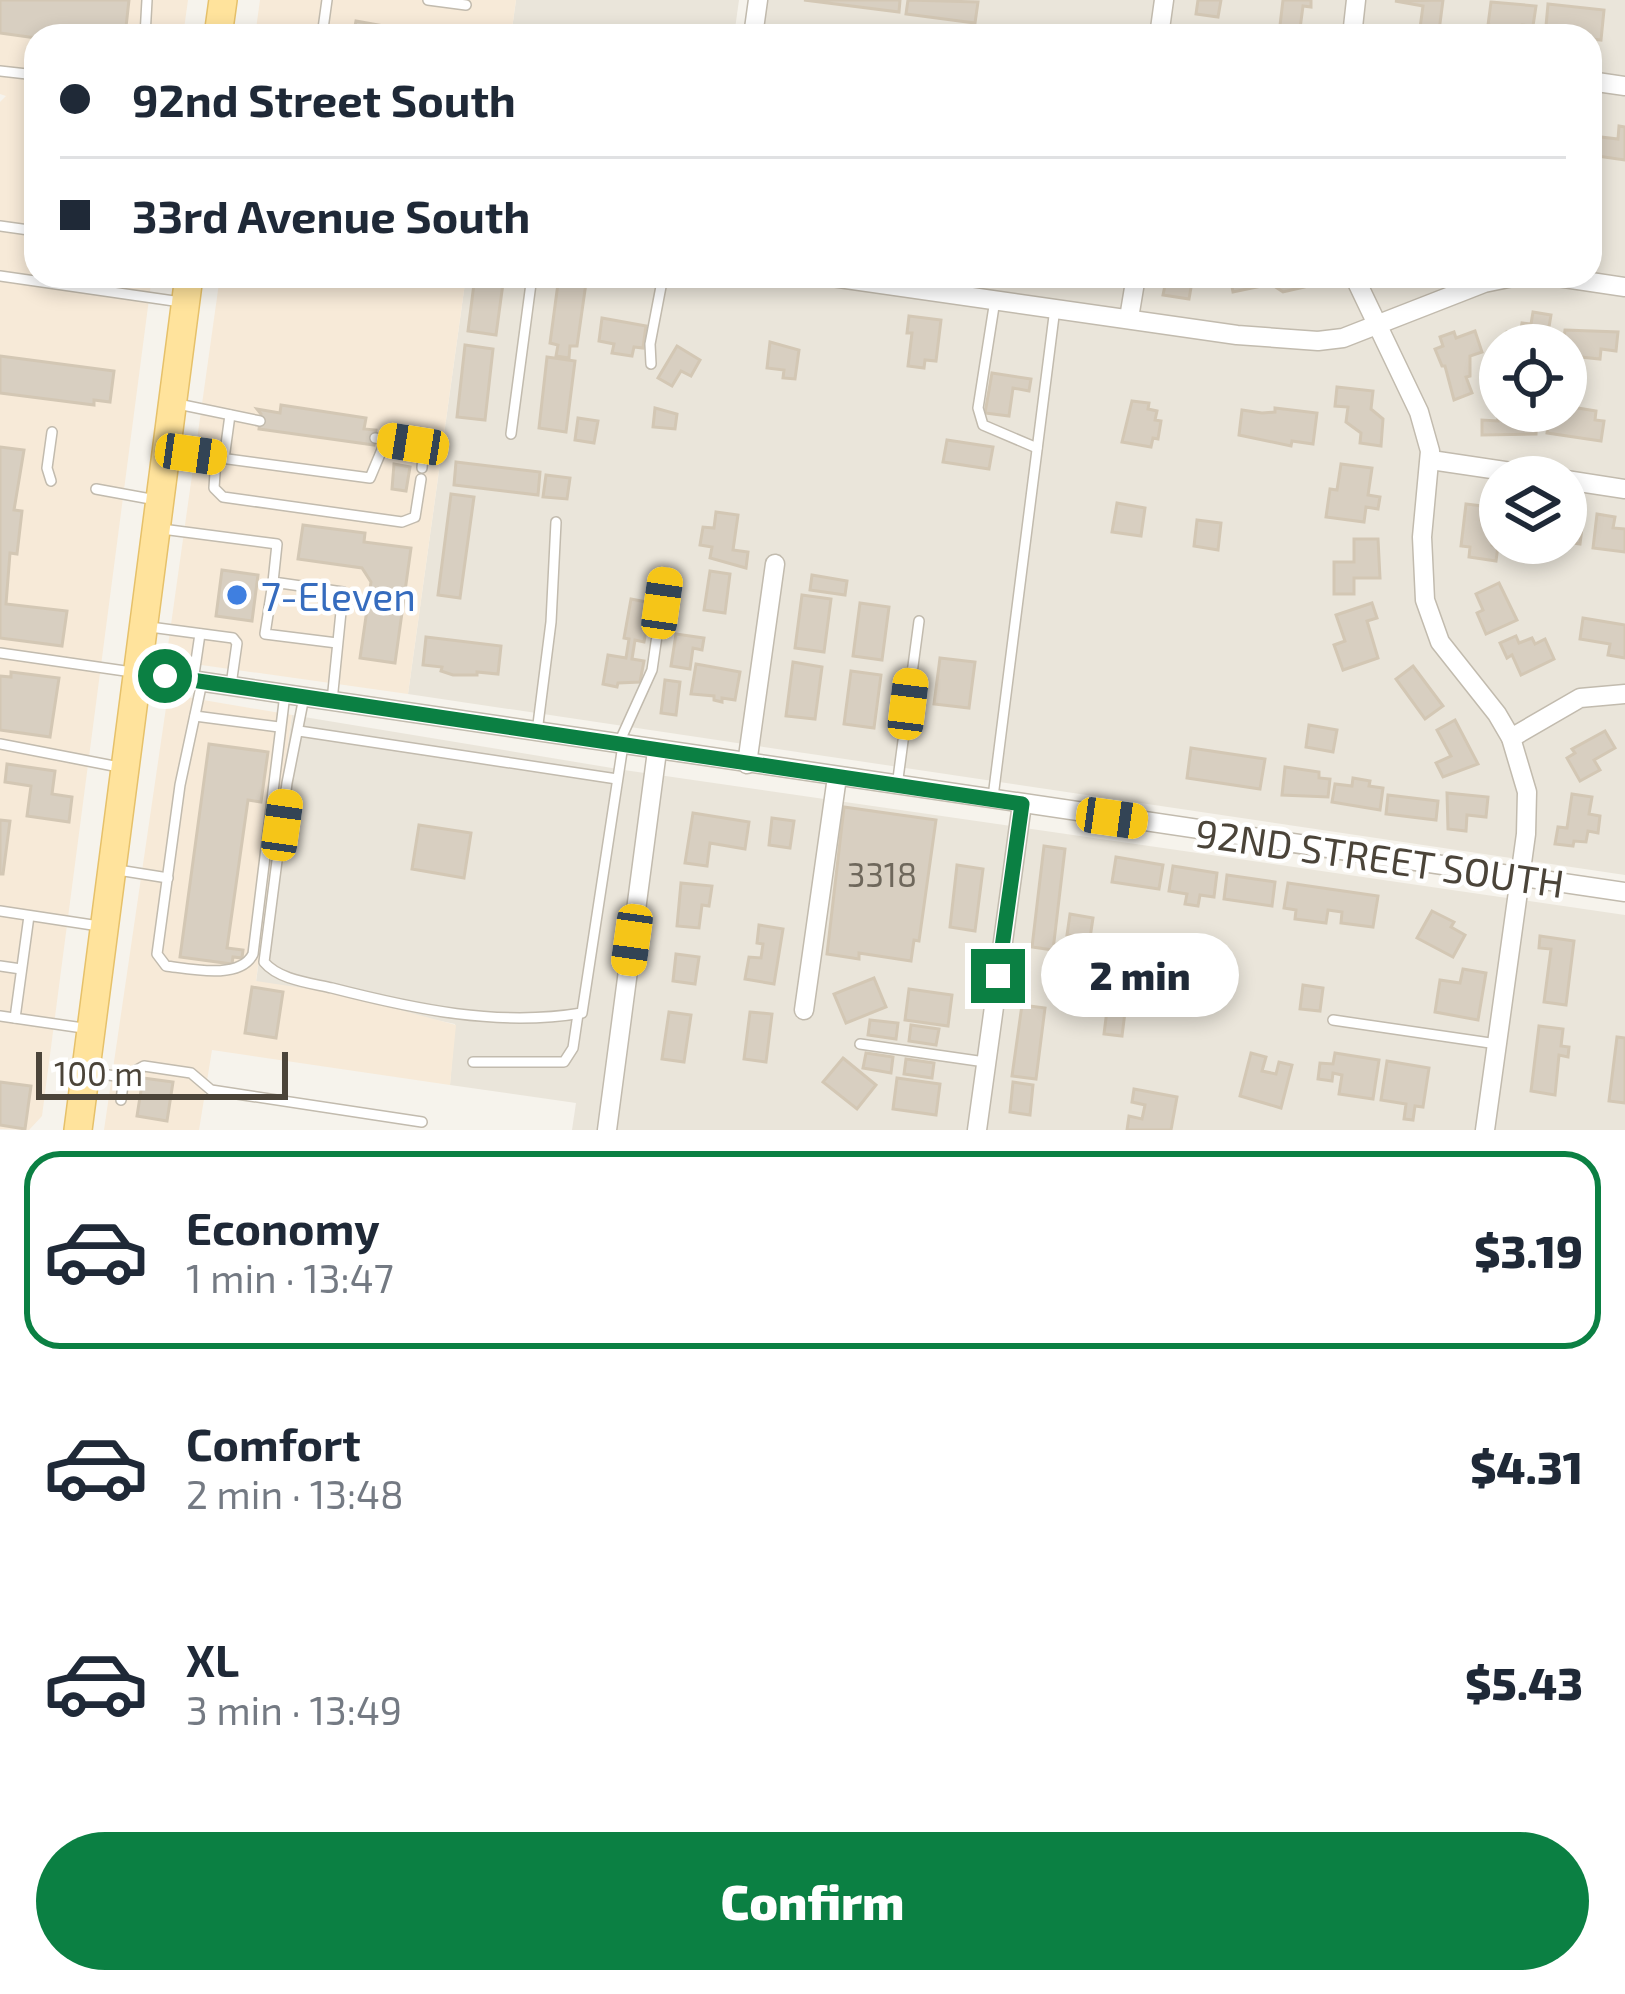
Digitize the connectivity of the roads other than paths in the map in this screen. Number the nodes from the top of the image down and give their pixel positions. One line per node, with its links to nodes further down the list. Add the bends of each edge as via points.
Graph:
1 (428, 0): 2 (lane)
2 (466, 5)
3 (530, 288): 19 (lane)
4 (661, 288): 14 (lane)
5 (910, 288): 10 (street)
6 (1134, 288): 12 (street)
7 (1359, 288): 13 (street)
8 (1471, 288): 13 (street)
9 (188, 289): 15 (main road)
10 (995, 300): 11 (street); 20 (lane, via 978,408 983,424)
11 (1055, 308): 12 (street); 20 (lane)
12 (1129, 318): 13 (street, via 1318,341)
13 (1376, 326): 23 (street, via 1419,412)
14 (651, 364)
15 (174, 403): 16 (lane); 21 (main road)
16 (230, 416): 17 (lane); 22 (lane)
17 (260, 421)
18 (52, 432): 25 (lane)
19 (511, 434)
20 (1037, 448): 58 (lane)
21 (166, 451): 22 (lane); 29 (main road)
22 (220, 458): 22 (lane, via 370,478 381,439 413,444 422,474 415,517 402,522 224,497 214,488)
23 (1431, 460): 24 (street); 49 (street, via 1425,600 1440,642)
24 (1479, 467)
25 (51, 481)
26 (1587, 483): 28 (street)
27 (96, 489): 29 (lane)
28 (1625, 489)
29 (158, 514): 33 (lane, via 277,544); 35 (main road)
30 (556, 522): 48 (lane)
31 (775, 563): 53 (street)
32 (666, 573): 51 (lane, via 652,670)
33 (274, 582): 37 (lane, via 343,592); 37 (lane, via 265,634)
34 (919, 621): 57 (lane)
35 (144, 627): 36 (lane); 39 (main road)
36 (200, 634): 40 (lane); 41 (lane, via 237,643)
37 (338, 644): 44 (lane)
38 (0, 653): 39 (lane)
39 (137, 672): 40 (street, 92ND STREET SOUTH); 54 (main road)
40 (198, 681): 41 (street, 92ND STREET SOUTH); 45 (lane)
41 (231, 686): 43 (street, 92ND STREET SOUTH)
42 (1625, 694): 49 (street, via 1580,698)
43 (295, 696): 44 (street, 92ND STREET SOUTH); 46 (lane); 47 (lane)
44 (332, 701): 48 (street, 92ND STREET SOUTH)
45 (195, 716): 46 (lane); 62 (lane)
46 (279, 727): 62 (lane, via 249,962 238,970 159,962)
47 (299, 731): 56 (lane); 70 (lane, via 265,947 272,971 453,1015)
48 (537, 732): 51 (street, 92ND STREET SOUTH)
49 (1511, 738): 61 (street, via 1527,792)
50 (0, 744): 54 (lane)
51 (620, 745): 52 (street, 92ND STREET SOUTH); 56 (lane)
52 (657, 751): 53 (street, 92ND STREET SOUTH); 84 (street)
53 (747, 764): 55 (street, 92ND STREET SOUTH)
54 (124, 768): 60 (main road)
55 (837, 777): 57 (street, 92ND STREET SOUTH); 69 (street)
56 (617, 779): 70 (lane)
57 (897, 786): 58 (street, 92ND STREET SOUTH)
58 (992, 800): 59 (street, 92ND STREET SOUTH)
59 (1022, 804): 61 (street, 92ND STREET SOUTH); 78 (street)
60 (113, 869): 62 (lane); 66 (main road)
61 (1520, 877): 63 (street, 92ND STREET SOUTH); 76 (street)
62 (168, 878)
63 (1625, 892)
64 (0, 911): 65 (lane)
65 (29, 916): 66 (lane); 68 (lane)
66 (105, 927): 74 (main road)
67 (0, 966): 68 (lane)
68 (21, 969): 72 (lane)
69 (804, 1010)
70 (578, 1014): 77 (lane, via 564,1062)
71 (0, 1016): 72 (lane)
72 (15, 1018): 74 (lane)
73 (1334, 1020): 76 (lane)
74 (92, 1029): 79 (main road)
75 (860, 1044): 78 (lane)
76 (1497, 1044): 86 (street)
77 (473, 1062)
78 (986, 1062): 85 (street)
79 (86, 1073): 80 (lane); 83 (main road)
80 (124, 1077): 81 (lane); 82 (lane, via 144,1066 191,1072 212,1090)
81 (121, 1100)
82 (422, 1122)
83 (78, 1130)
84 (607, 1130)
85 (977, 1130)
86 (1485, 1130)

